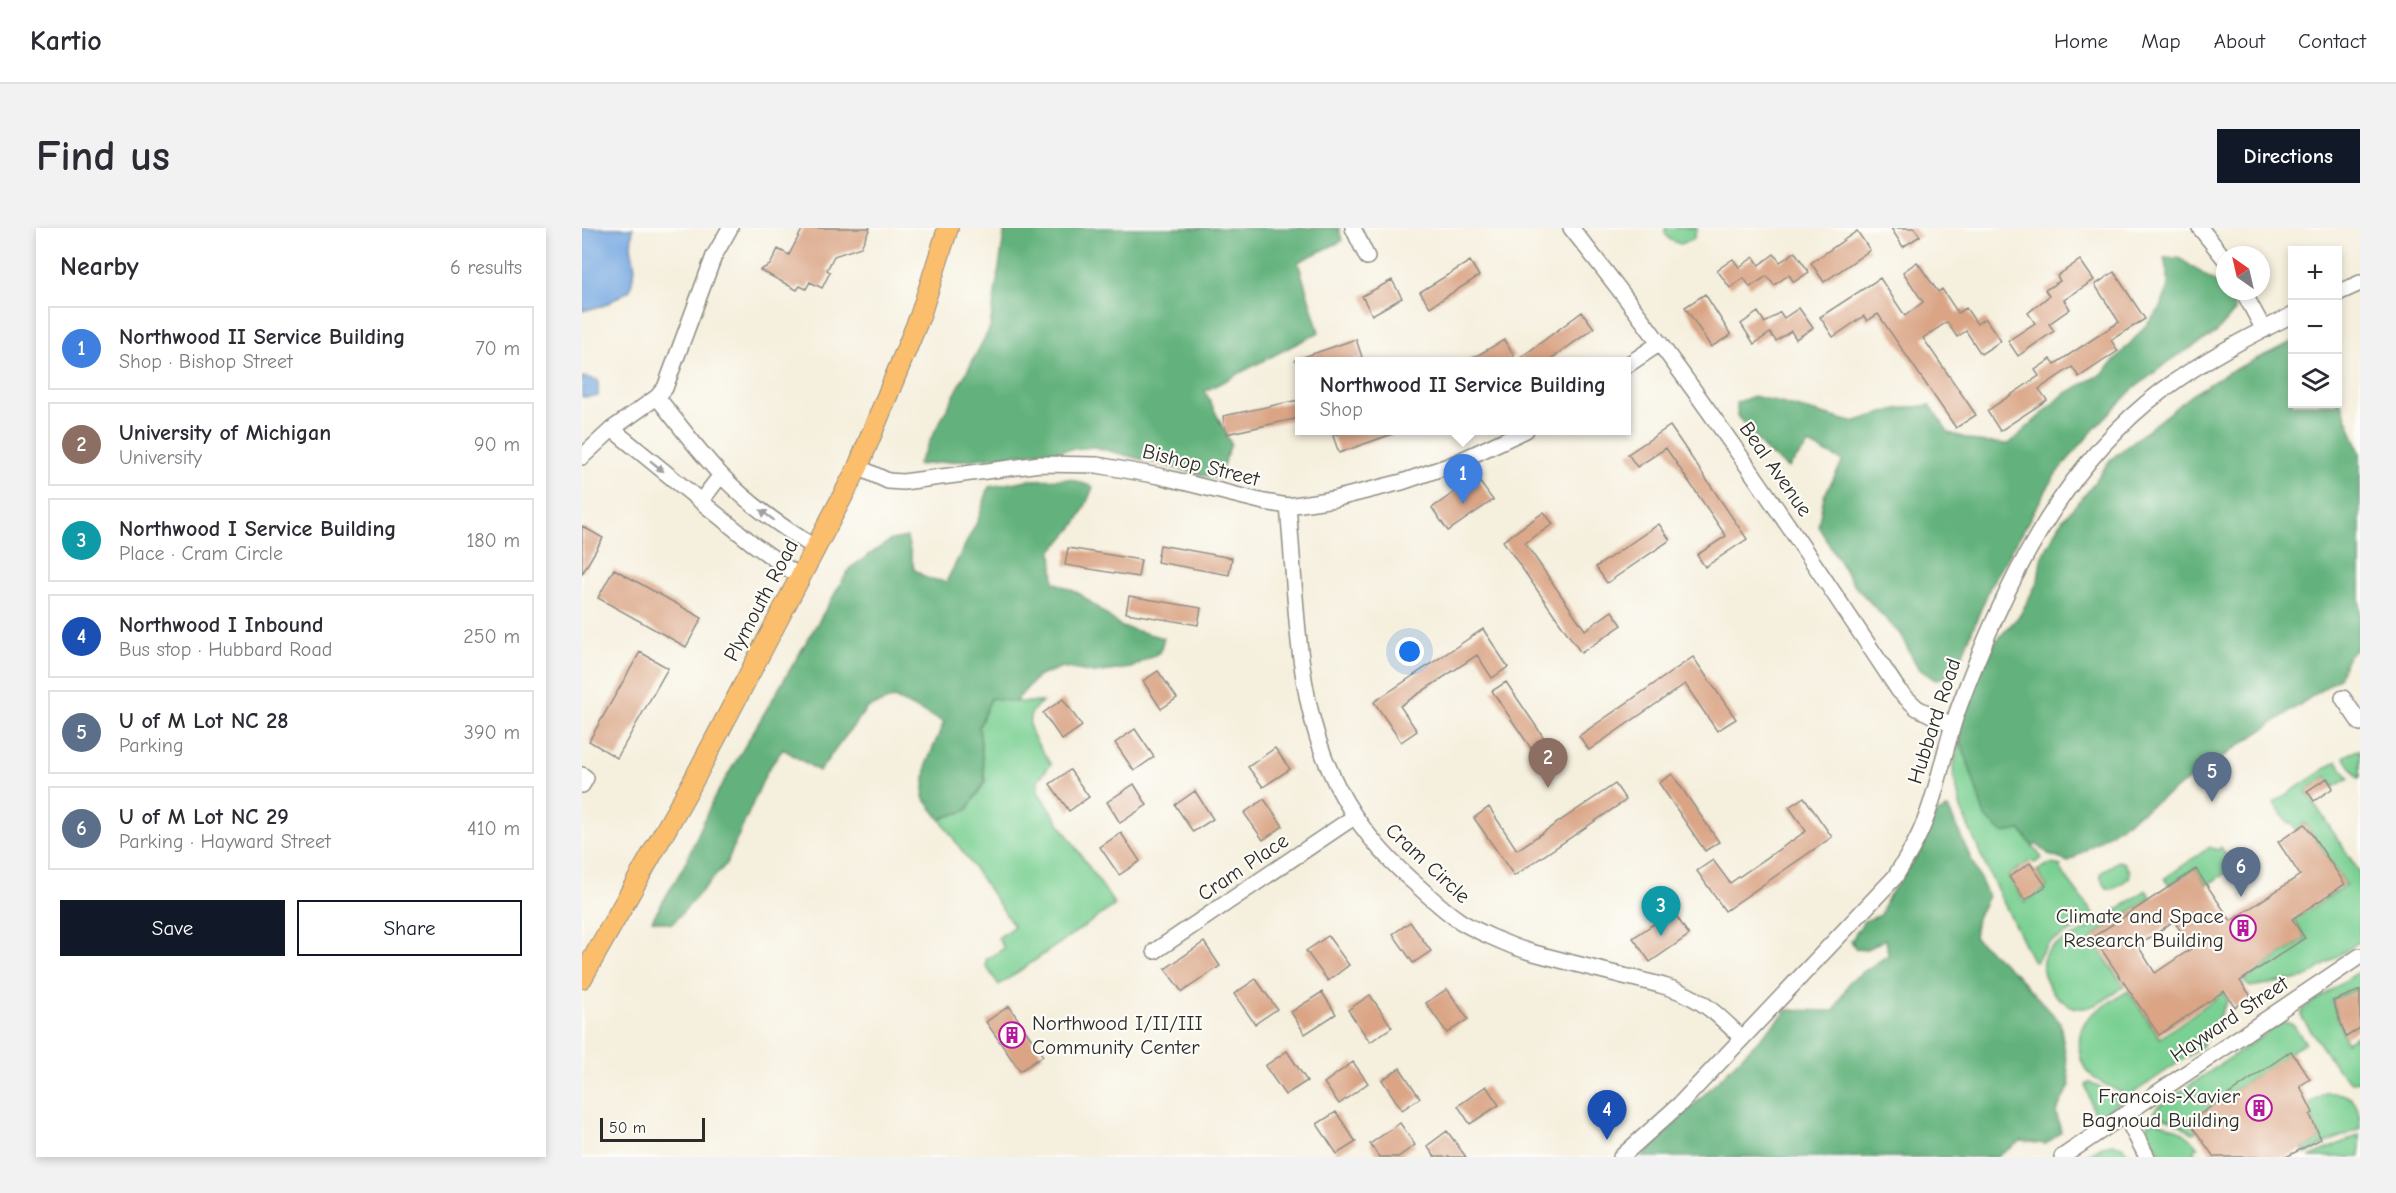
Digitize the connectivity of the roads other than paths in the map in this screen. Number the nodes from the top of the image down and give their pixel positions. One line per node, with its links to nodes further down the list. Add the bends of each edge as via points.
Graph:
1 (730, 228): 15 (street, via 714,256 670,379)
2 (948, 228): 19 (main road, Plymouth Road, via 920,316)
3 (1353, 228): 7 (street)
4 (1570, 228): 13 (street, Beal Avenue)
5 (2200, 228): 6 (street)
6 (2216, 248)
7 (1366, 257)
8 (2360, 283): 9 (street)
9 (2342, 291)
10 (2248, 300): 12 (street)
11 (2288, 317): 12 (street, Hubbard Road)
12 (2264, 330): 27 (street, Hubbard Road, via 2196,367 2160,392 2111,435 2072,482 2008,591 1978,655)
13 (1660, 343): 14 (street); 27 (street, Beal Avenue, via 1817,565 1899,692 1917,708)
14 (1631, 363)
15 (657, 397): 16 (street); 20 (street)
16 (612, 429): 18 (street); 21 (street, one-way to 21)
17 (1515, 435): 22 (street, Bishop Street, via 1451,465 1402,482)
18 (582, 457)
19 (858, 466): 22 (street, Bishop Street, via 888,481 903,482 1030,464 1097,465); 23 (main road, Plymouth Road)
20 (721, 475): 21 (street); 23 (street, one-way to 20, via 753,505)
21 (700, 501): 24 (street)
22 (1288, 506): 30 (street, Cram Circle, via 1307,702 1326,762)
23 (816, 548): 24 (main road, Plymouth Road)
24 (800, 576): 33 (main road, Plymouth Road, via 691,785)
25 (2343, 698): 26 (street)
26 (2360, 723)
27 (1952, 725): 34 (street, Hubbard Road, via 1917,840 1895,877)
28 (582, 775): 29 (street, via 586,778)
29 (582, 785)
30 (1354, 817): 31 (street, Cram Place); 34 (street, Cram Circle, via 1386,857 1458,921 1524,950 1692,997)
31 (1155, 951)
32 (2360, 956): 35 (street, Hayward Street)
33 (582, 978)
34 (1742, 1038): 36 (street, Hubbard Road, via 1680,1104)
35 (2125, 1115): 37 (street, Hayward Street); 38 (street)
36 (1621, 1157)
37 (2062, 1157)
38 (2146, 1157)

